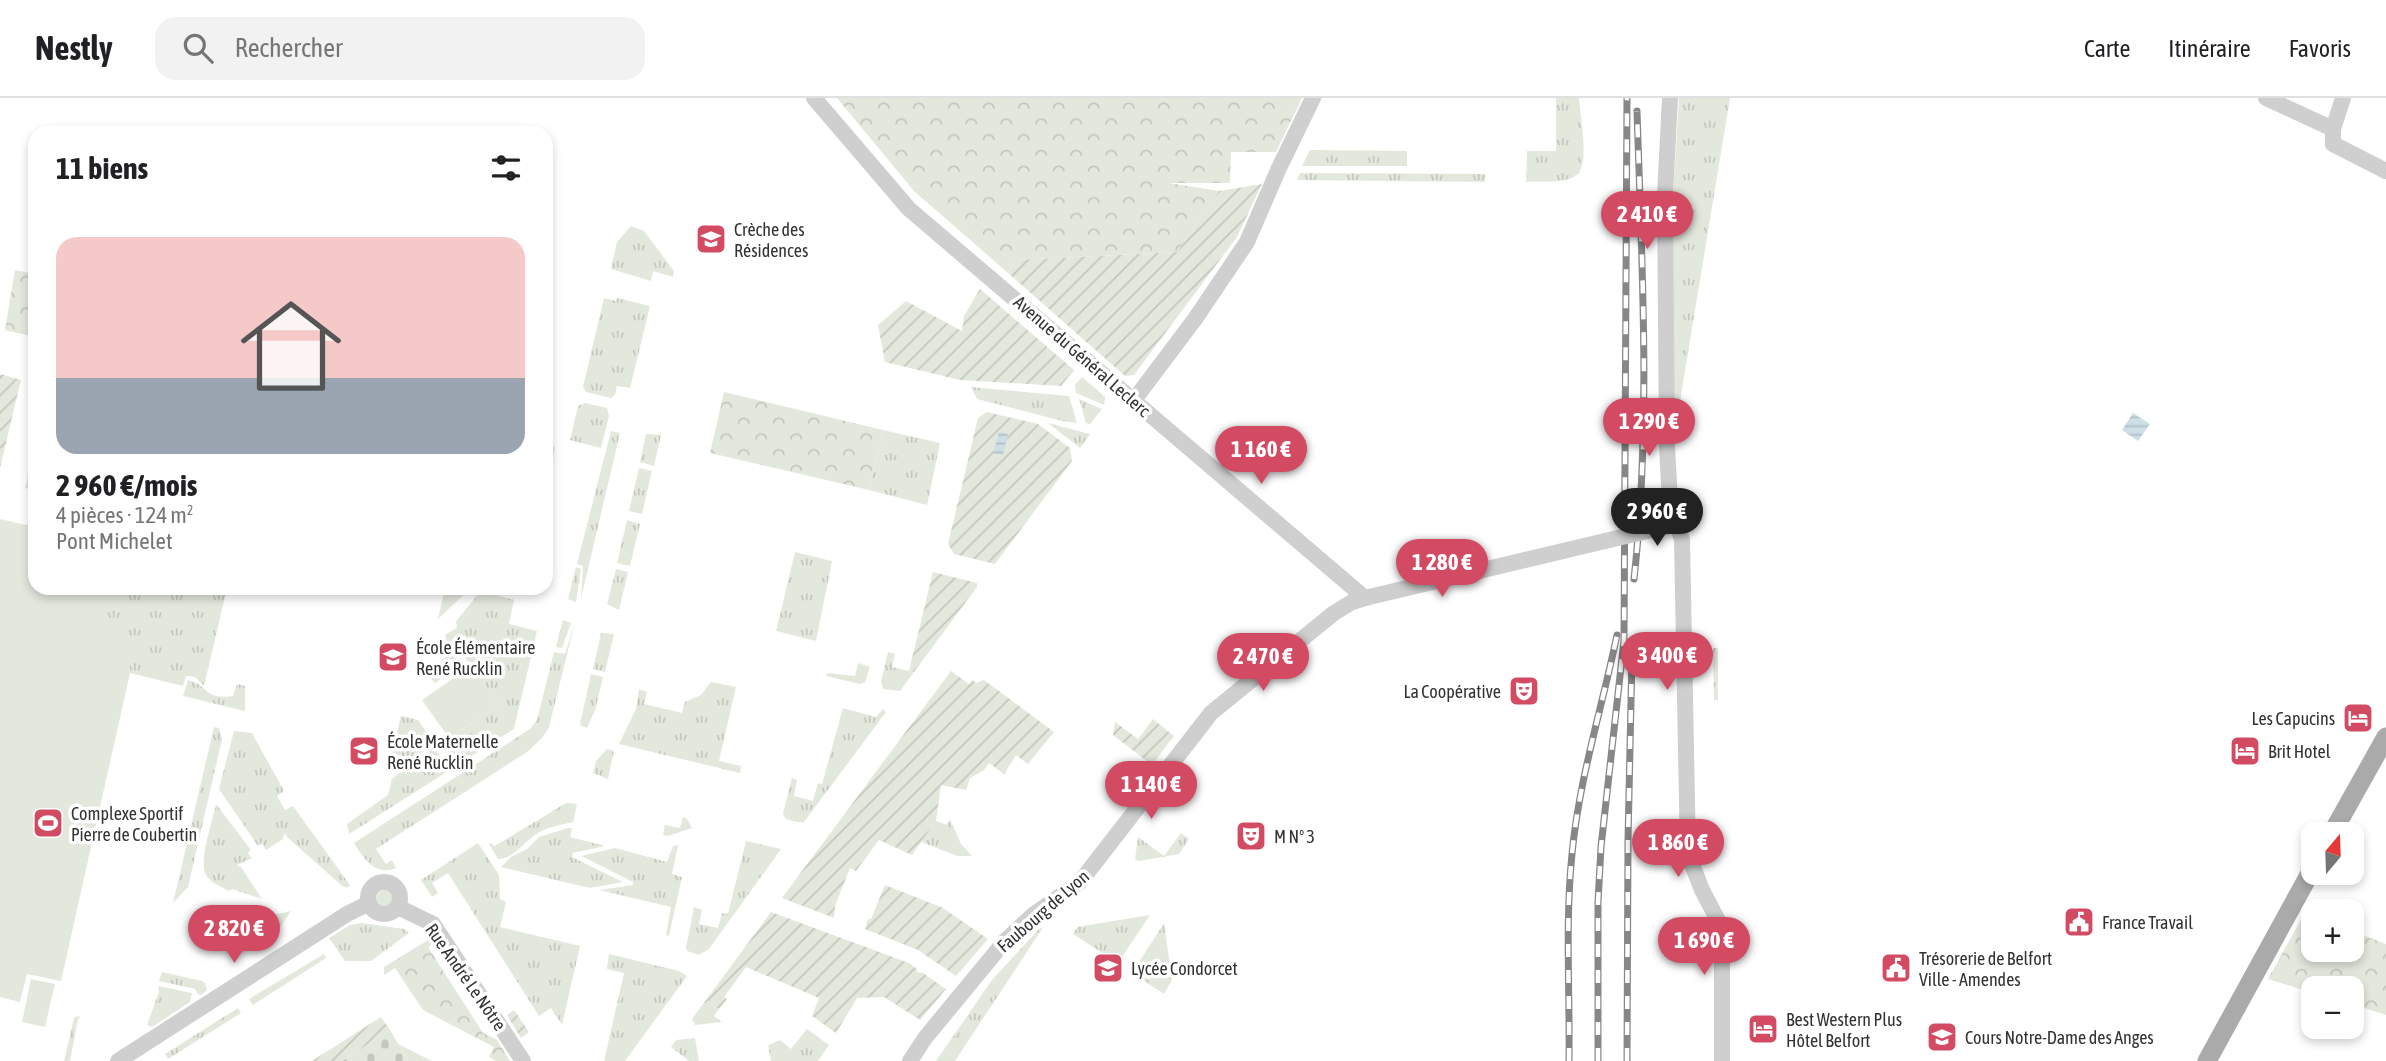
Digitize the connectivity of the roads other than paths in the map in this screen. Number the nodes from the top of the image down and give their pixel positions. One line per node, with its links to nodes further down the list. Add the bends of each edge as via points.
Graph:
1 (814, 98): 8 (street, Avenue du Général Leclerc, via 909,209)
2 (1313, 98): 8 (street, via 1247,242)
3 (1672, 98): 9 (street, via 1665,195 1666,433 1670,502)
4 (2266, 98): 6 (street)
5 (2343, 98): 6 (street)
6 (2333, 137): 7 (street)
7 (2386, 171)
8 (1134, 400): 10 (street, Avenue du Général Leclerc)
9 (1677, 524): 10 (street, Faubourg de Lyon, bridge); 19 (street, via 1682,540 1688,853 1723,928)
10 (1365, 598): 18 (street, Faubourg de Lyon, via 1334,613 1211,713 1080,882 1004,941)
11 (2386, 737): 12 (main road)
12 (2338, 822)
13 (2303, 886): 20 (main road)
14 (369, 903): 15 (street, via 380,914); 15 (street, via 372,887 386,881 398,889); 16 (street)
15 (398, 906): 17 (street, Rue André Le Nôtre, via 433,924)
16 (118, 1061)
17 (523, 1061)
18 (910, 1061)
19 (1722, 1061)
20 (2207, 1061)

